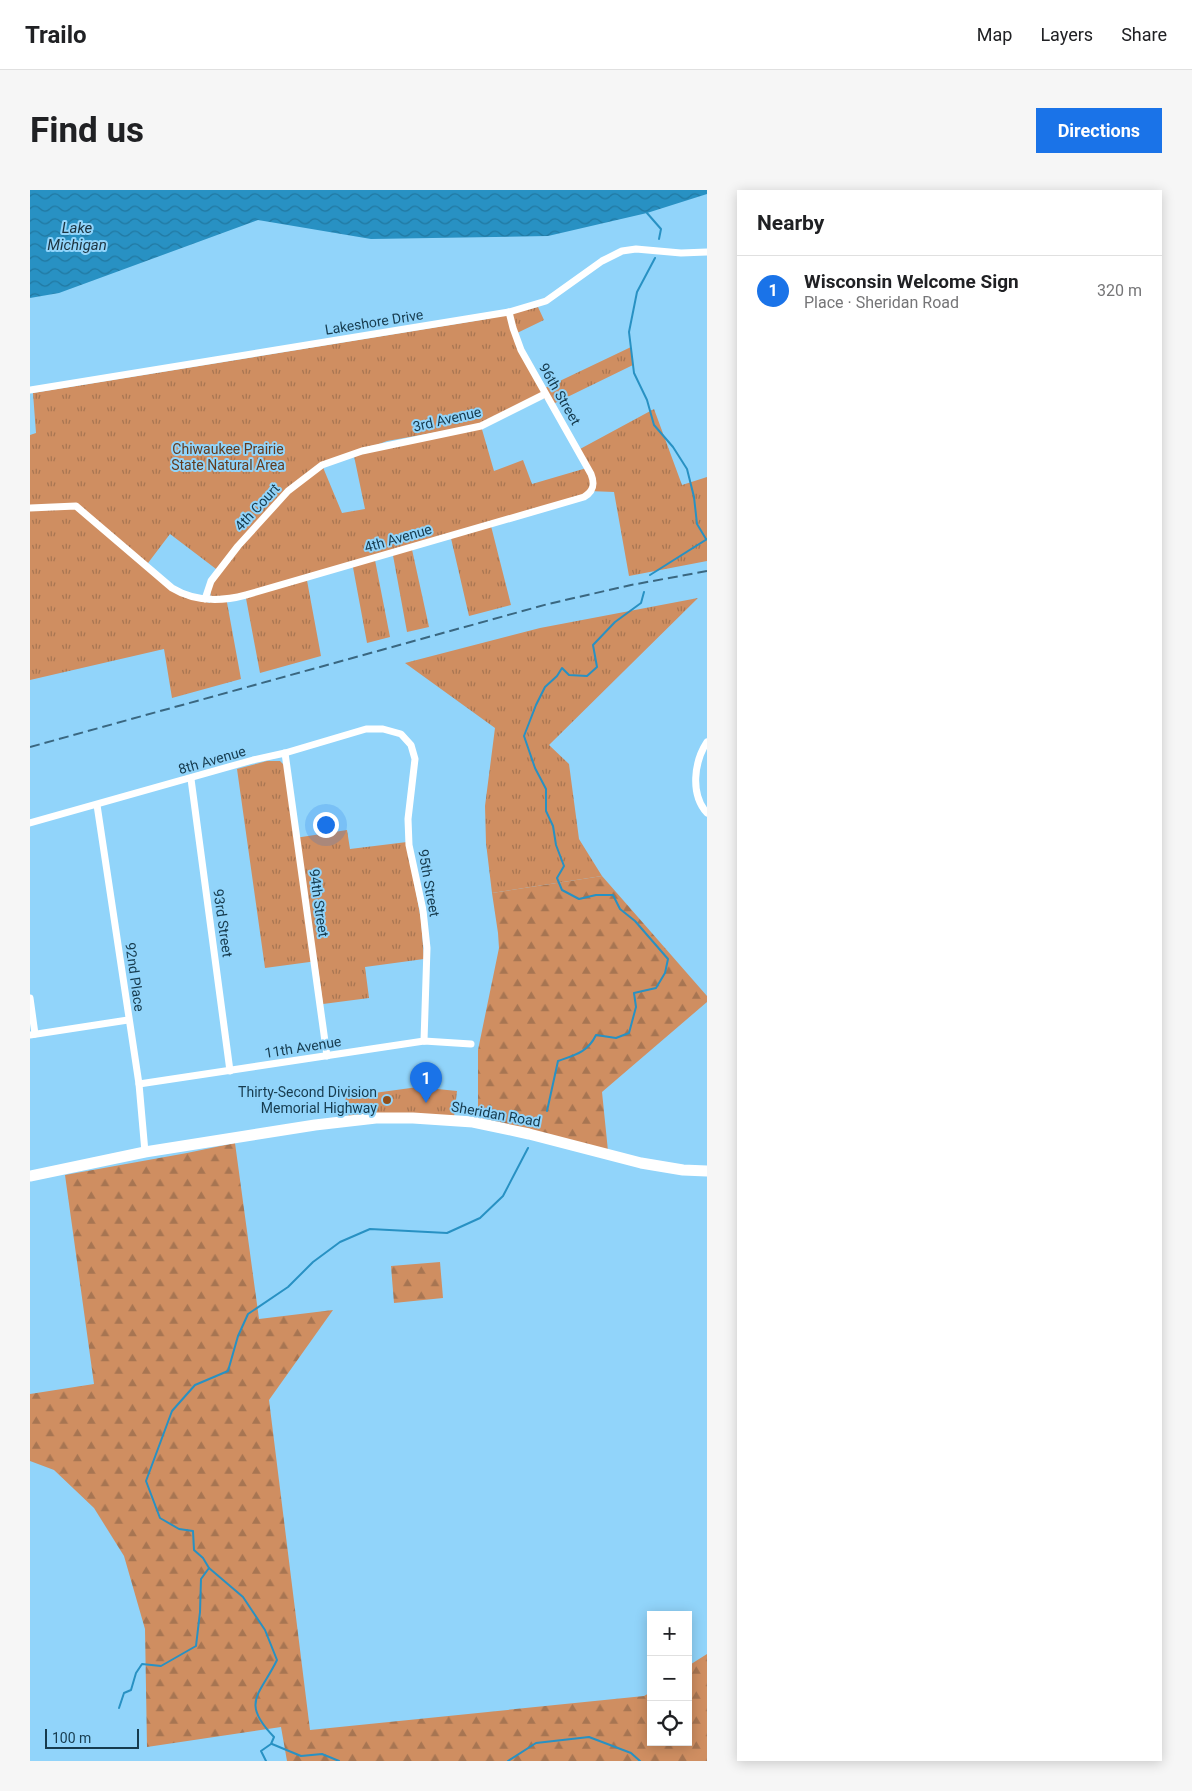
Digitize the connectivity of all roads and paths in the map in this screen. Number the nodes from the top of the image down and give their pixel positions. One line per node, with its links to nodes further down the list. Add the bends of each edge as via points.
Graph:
1 (707, 252): 2 (street, Lakeshore Drive, via 636,249 622,252 602,261 546,302)
2 (509, 312): 3 (street, Lakeshore Drive); 4 (street, 96th Street, via 521,350)
3 (30, 390)
4 (545, 394): 5 (street, 3rd Avenue, via 481,426); 6 (street, 96th Street, via 584,460)
5 (349, 454): 8 (street, 4th Court, via 322,465 288,491 222,566 208,586)
6 (594, 487): 8 (street, 4th Avenue, via 578,500 314,576 227,600)
7 (30, 508): 8 (street, via 76,506 172,588)
8 (204, 599)
9 (401, 734): 11 (street, 8th Avenue, via 366,729); 19 (street, 95th Street, via 411,745 415,759 408,819 409,845 423,910 427,948)
10 (707, 742): 14 (street, via 700,753 696,779 698,795)
11 (285, 753): 12 (street, 8th Avenue); 21 (street, 94th Street)
12 (191, 779): 13 (street, 8th Avenue); 22 (street, 93rd Street)
13 (98, 805): 15 (street, 8th Avenue); 17 (street, 92nd Place)
14 (707, 813)
15 (30, 823)
16 (30, 998): 18 (street)
17 (128, 1020): 18 (street); 23 (street, 92nd Place)
18 (32, 1034)
19 (424, 1041): 20 (street, 11th Avenue); 21 (street, 11th Avenue)
20 (471, 1044)
21 (327, 1056): 22 (street, 11th Avenue)
22 (230, 1071): 23 (street, 11th Avenue)
23 (139, 1084): 24 (street, 92nd Place)
24 (145, 1152): 25 (main road, Sheridan Road); 27 (main road, Sheridan Road, via 315,1125 376,1118 413,1118 473,1122 641,1163)
25 (70, 1168): 26 (main road, Sheridan Road); 28 (main road, Sheridan Road)
26 (30, 1170)
27 (707, 1171)
28 (30, 1176)

